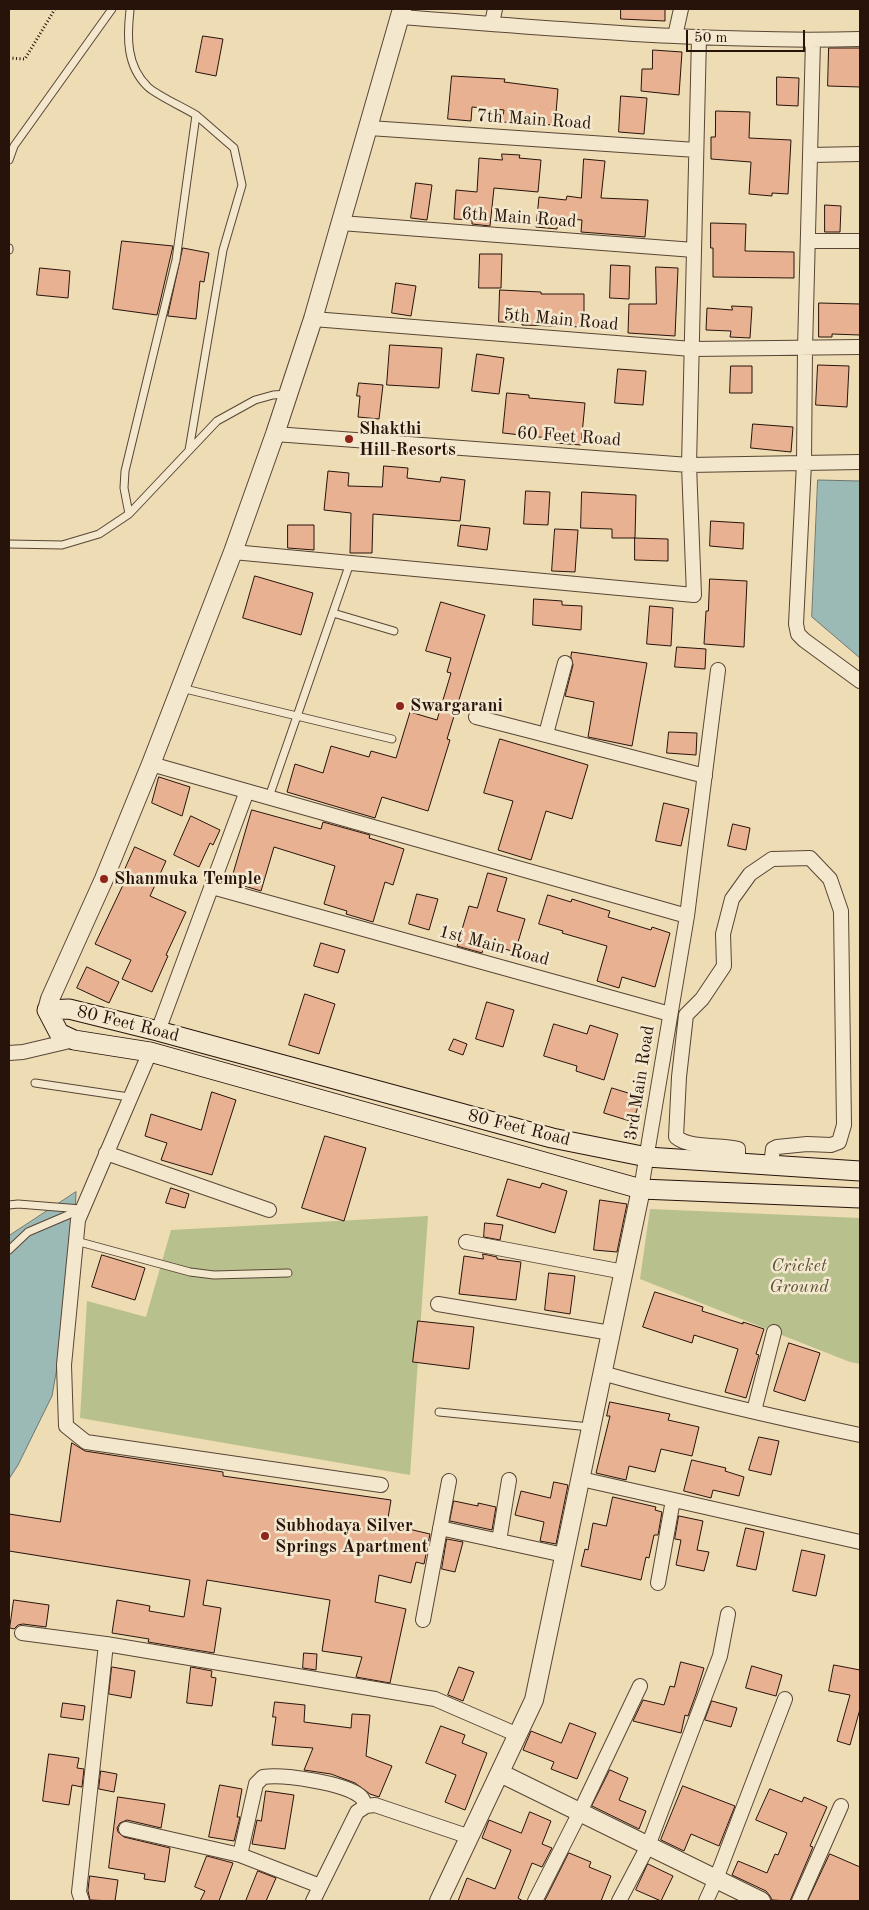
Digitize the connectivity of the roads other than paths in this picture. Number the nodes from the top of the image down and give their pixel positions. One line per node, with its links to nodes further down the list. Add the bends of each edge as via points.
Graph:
1 (112, 9): 16 (lane, via 14,146)
2 (495, 9): 6 (street)
3 (681, 9): 7 (street)
4 (130, 10): 11 (lane, via 127,33 133,66 148,87)
5 (401, 13): 6 (street); 12 (street)
6 (492, 24): 7 (street)
7 (675, 36): 8 (street)
8 (699, 37): 10 (street); 13 (street)
9 (860, 39): 10 (street)
10 (813, 40): 15 (street)
11 (196, 115): 27 (lane, via 234,148 242,185 223,250); 31 (lane, via 176,260 125,471 124,488)
12 (369, 128): 13 (street, 7th Main Road); 17 (street)
13 (696, 150): 20 (street)
14 (860, 154): 15 (street)
15 (811, 155): 18 (street)
16 (9, 160)
17 (342, 223): 20 (street, 6th Main Road); 21 (street)
18 (809, 241): 19 (street); 24 (street)
19 (860, 241)
20 (694, 250): 23 (street)
21 (313, 319): 23 (street, 5th Main Road); 25 (street)
22 (860, 347): 24 (street)
23 (692, 349): 24 (street, 5th Main Road); 30 (street)
24 (805, 349): 29 (street)
25 (289, 394): 26 (street); 27 (lane, via 255,400 217,421)
26 (276, 434): 30 (street, 60 Feet Road); 33 (street)
27 (189, 450): 31 (lane)
28 (860, 462): 29 (street, 60 Feet Road)
29 (804, 463): 30 (street, 60 Feet Road); 39 (street, via 798,634)
30 (689, 465): 34 (street, via 694,595)
31 (129, 514): 32 (lane, via 99,534 62,545)
32 (9, 544)
33 (232, 552): 34 (street); 40 (street)
34 (350, 563): 35 (lane)
35 (333, 613): 36 (lane); 41 (lane)
36 (394, 630)
37 (564, 663): 43 (street)
38 (718, 670): 46 (street)
39 (860, 681)
40 (180, 688): 41 (lane); 45 (street)
41 (297, 716): 44 (lane); 48 (lane)
42 (476, 717): 43 (street)
43 (546, 734): 46 (street)
44 (392, 739)
45 (151, 764): 47 (street); 51 (street)
46 (704, 776): 50 (street)
47 (248, 791): 48 (street); 49 (street)
48 (269, 797): 50 (street)
49 (212, 887): 52 (street, 1st Main Road); 53 (street)
50 (687, 916): 52 (street)
51 (47, 1010): 53 (main road, 80 Feet Road, via 69,1009); 54 (main road, 80 Feet Road, via 59,1033)
52 (670, 1014): 60 (street, 3rd Main Road)
53 (158, 1031): 60 (main road, 80 Feet Road, via 552,1138)
54 (74, 1040): 55 (main road, 80 Feet Road); 56 (street)
55 (150, 1052): 58 (street); 64 (main road, 80 Feet Road)
56 (9, 1053)
57 (35, 1083): 58 (lane)
58 (129, 1097): 59 (street)
59 (106, 1153): 67 (street); 68 (street)
60 (647, 1157): 61 (main road, 80 Feet Road); 64 (street, 3rd Main Road)
61 (738, 1163): 62 (main road, 80 Feet Road); 62 (street, via 738,1149 684,1144 676,1137 686,1015 702,999 724,966 728,912 732,899 750,874 772,859 810,858 830,879 841,911 844,1125 839,1142 831,1145 807,1144 772,1149)
62 (771, 1165): 63 (main road, 80 Feet Road)
63 (860, 1171)
64 (641, 1189): 65 (main road, 80 Feet Road); 72 (street)
65 (860, 1198)
66 (9, 1205): 67 (lane)
67 (82, 1209): 69 (street); 71 (lane, via 28,1232)
68 (269, 1210)
69 (76, 1241): 73 (lane, via 190,1272 214,1275); 85 (street, via 64,1365 66,1426 86,1442)
70 (466, 1242): 72 (street)
71 (9, 1250)
72 (624, 1272): 75 (street)
73 (288, 1273)
74 (438, 1304): 75 (street)
75 (611, 1332): 77 (street)
76 (774, 1332): 78 (street)
77 (602, 1373): 78 (street); 80 (street)
78 (754, 1411): 81 (street)
79 (439, 1412): 80 (lane)
80 (591, 1427): 82 (street)
81 (860, 1435)
82 (581, 1479): 86 (street); 90 (street)
83 (509, 1480): 88 (street)
84 (449, 1481): 87 (street)
85 (381, 1486)
86 (673, 1500): 89 (street); 91 (street)
87 (440, 1528): 88 (street); 93 (street)
88 (500, 1541): 90 (street)
89 (860, 1542)
90 (564, 1555): 98 (street, via 534,1700)
91 (658, 1584)
92 (728, 1614): 105 (street, via 720,1656)
93 (423, 1620)
94 (22, 1633): 95 (street)
95 (106, 1644): 98 (street, via 436,1699); 109 (street, via 79,1892)
96 (640, 1686): 102 (street)
97 (785, 1699): 107 (street)
98 (518, 1735): 99 (street)
99 (500, 1773): 102 (street); 104 (street)
100 (366, 1806): 104 (street, via 375,1805); 106 (street, via 362,1797 344,1787 277,1775 263,1777 256,1784); 108 (street, via 357,1812)
101 (841, 1806): 116 (street)
102 (580, 1812): 105 (street); 112 (street)
103 (126, 1829): 106 (street)
104 (470, 1837): 111 (street)
105 (648, 1846): 107 (street); 113 (street)
106 (240, 1855): 108 (street)
107 (716, 1879): 114 (street); 115 (street)
108 (320, 1886): 110 (street)
109 (82, 1901)
110 (313, 1901)
111 (439, 1901)
112 (535, 1901)
113 (620, 1901)
114 (706, 1901)
115 (761, 1901)
116 (799, 1901)

